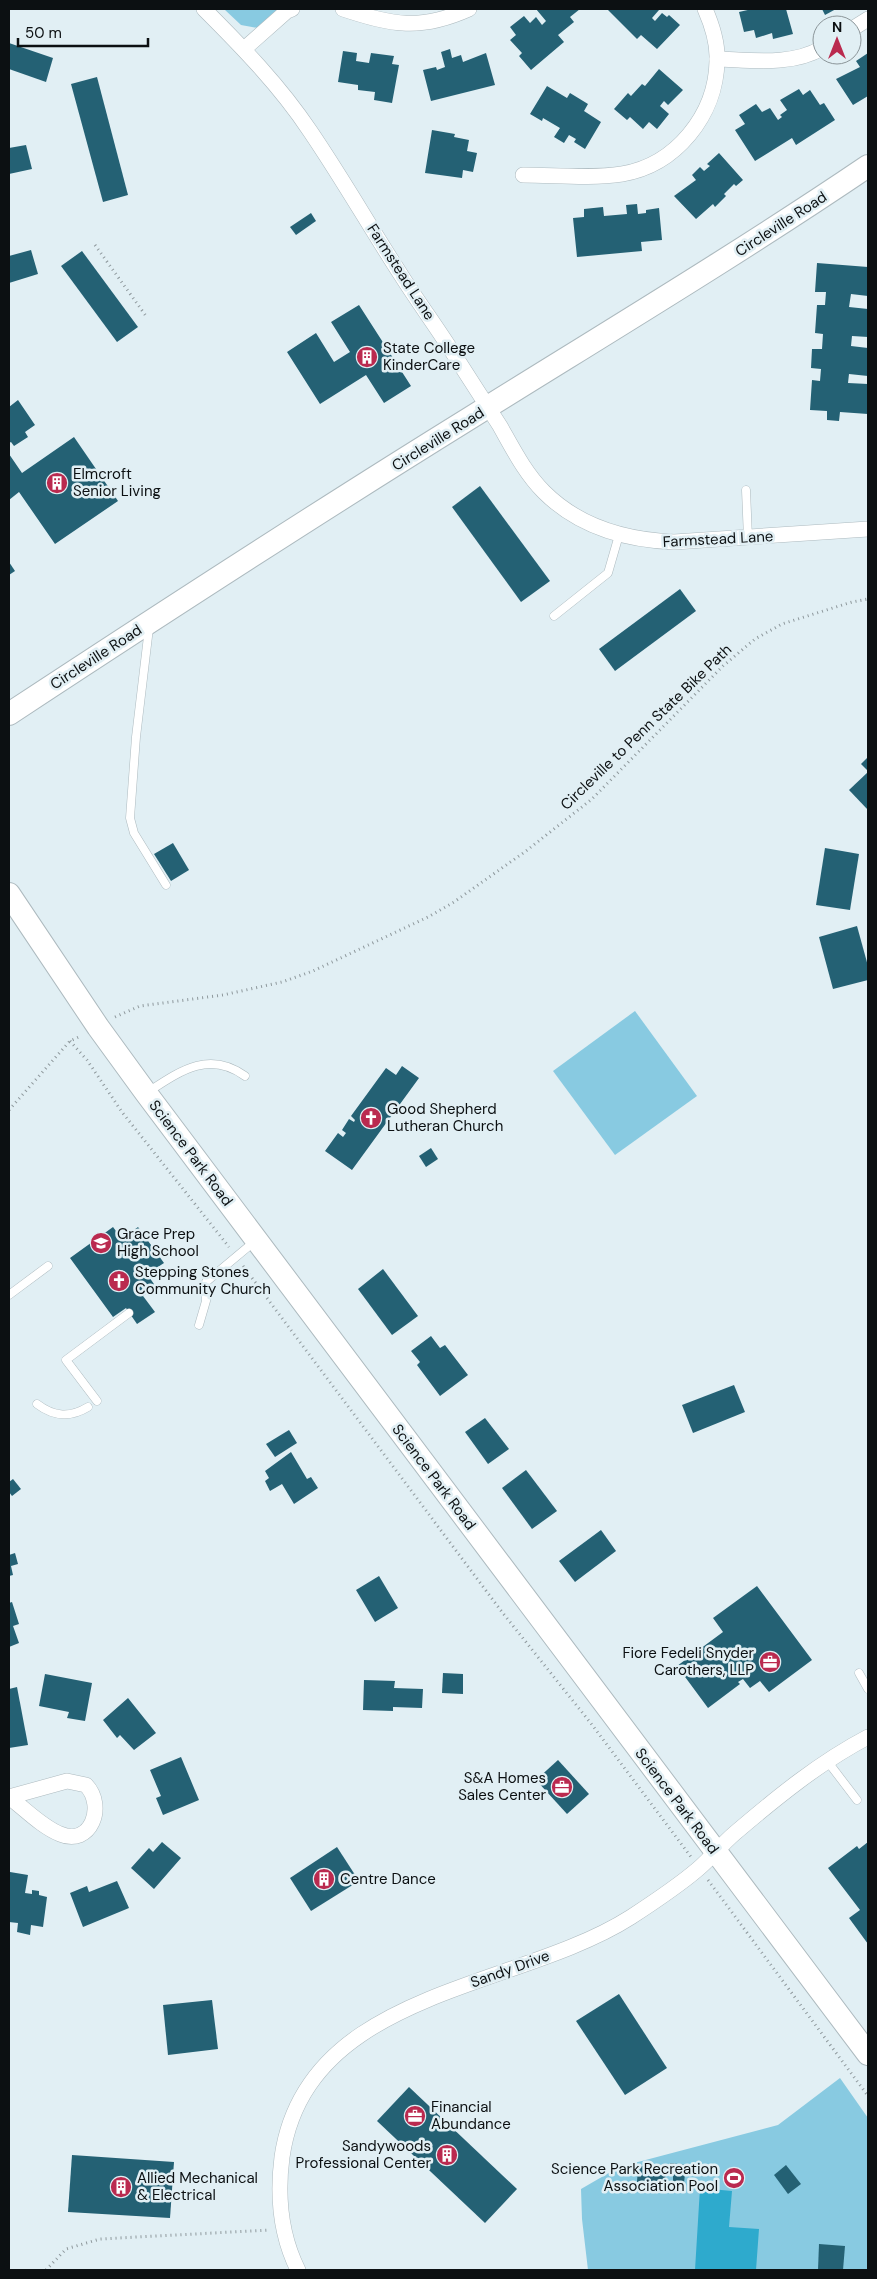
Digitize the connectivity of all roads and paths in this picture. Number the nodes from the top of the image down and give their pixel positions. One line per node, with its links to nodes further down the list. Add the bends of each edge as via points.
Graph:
1 (204, 9): 6 (street, Farmstead Lane)
2 (292, 9): 6 (street)
3 (343, 9): 4 (street, via 381,21 409,24 440,20)
4 (469, 9)
5 (705, 9): 8 (street, via 712,27)
6 (244, 49): 13 (street, Farmstead Lane, via 310,130)
7 (812, 52): 8 (street, via 786,59)
8 (717, 59): 10 (street, via 715,85 698,125 683,142 646,168 596,176)
9 (868, 166): 13 (main road, Circleville Road, via 801,212)
10 (522, 175)
11 (95, 245): 12 (path)
12 (146, 316)
13 (488, 407): 16 (street, Farmstead Lane, via 525,469 543,491 565,510); 20 (main road, Circleville Road)
14 (746, 490): 17 (lane)
15 (868, 529): 17 (street, Farmstead Lane)
16 (619, 535): 17 (street, Farmstead Lane, via 674,542); 19 (lane, via 608,572)
17 (748, 538)
18 (868, 599): 24 (path, Circleville to Penn State Bike Path, via 782,624 755,639 723,666 592,799 520,856 428,917 313,971 282,982 223,995 140,1006)
19 (554, 616)
20 (150, 622): 21 (main road, Circleville Road); 22 (lane, via 130,818 134,833)
21 (9, 714)
22 (166, 885)
23 (9, 894): 28 (main road, Science Park Road)
24 (117, 1016)
25 (83, 1035): 26 (path)
26 (70, 1041): 29 (path); 31 (path)
27 (245, 1076): 28 (lane, via 222,1064 199,1064 171,1076)
28 (146, 1093): 30 (main road, Science Park Road)
29 (9, 1110)
30 (257, 1240): 31 (lane); 45 (main road, Science Park Road)
31 (236, 1256): 35 (lane, via 206,1282 206,1301); 46 (path, via 502,1612 593,1726)
32 (48, 1266): 33 (lane)
33 (9, 1295)
34 (130, 1313): 36 (lane, via 66,1360)
35 (199, 1325)
36 (97, 1401)
37 (38, 1404): 38 (lane, via 50,1414 80,1412)
38 (88, 1407)
39 (859, 1673): 40 (lane)
40 (868, 1689)
41 (868, 1737): 42 (street, Sandy Drive)
42 (828, 1762): 44 (lane); 45 (street, Sandy Drive)
43 (9, 1797): 43 (street, via 62,1835 86,1830 96,1816 92,1792 77,1781 60,1782)
44 (857, 1800)
45 (716, 1851): 46 (street, Sandy Drive); 47 (main road, Science Park Road)
46 (699, 1868): 48 (path); 49 (street, Sandy Drive, via 666,1894 602,1933 417,2004 342,2048 307,2089 287,2135 279,2189)
47 (868, 2054)
48 (868, 2096)
49 (283, 2229): 50 (path, via 100,2240 66,2249); 51 (street, Sandy Drive)
50 (46, 2270)
51 (298, 2270)

